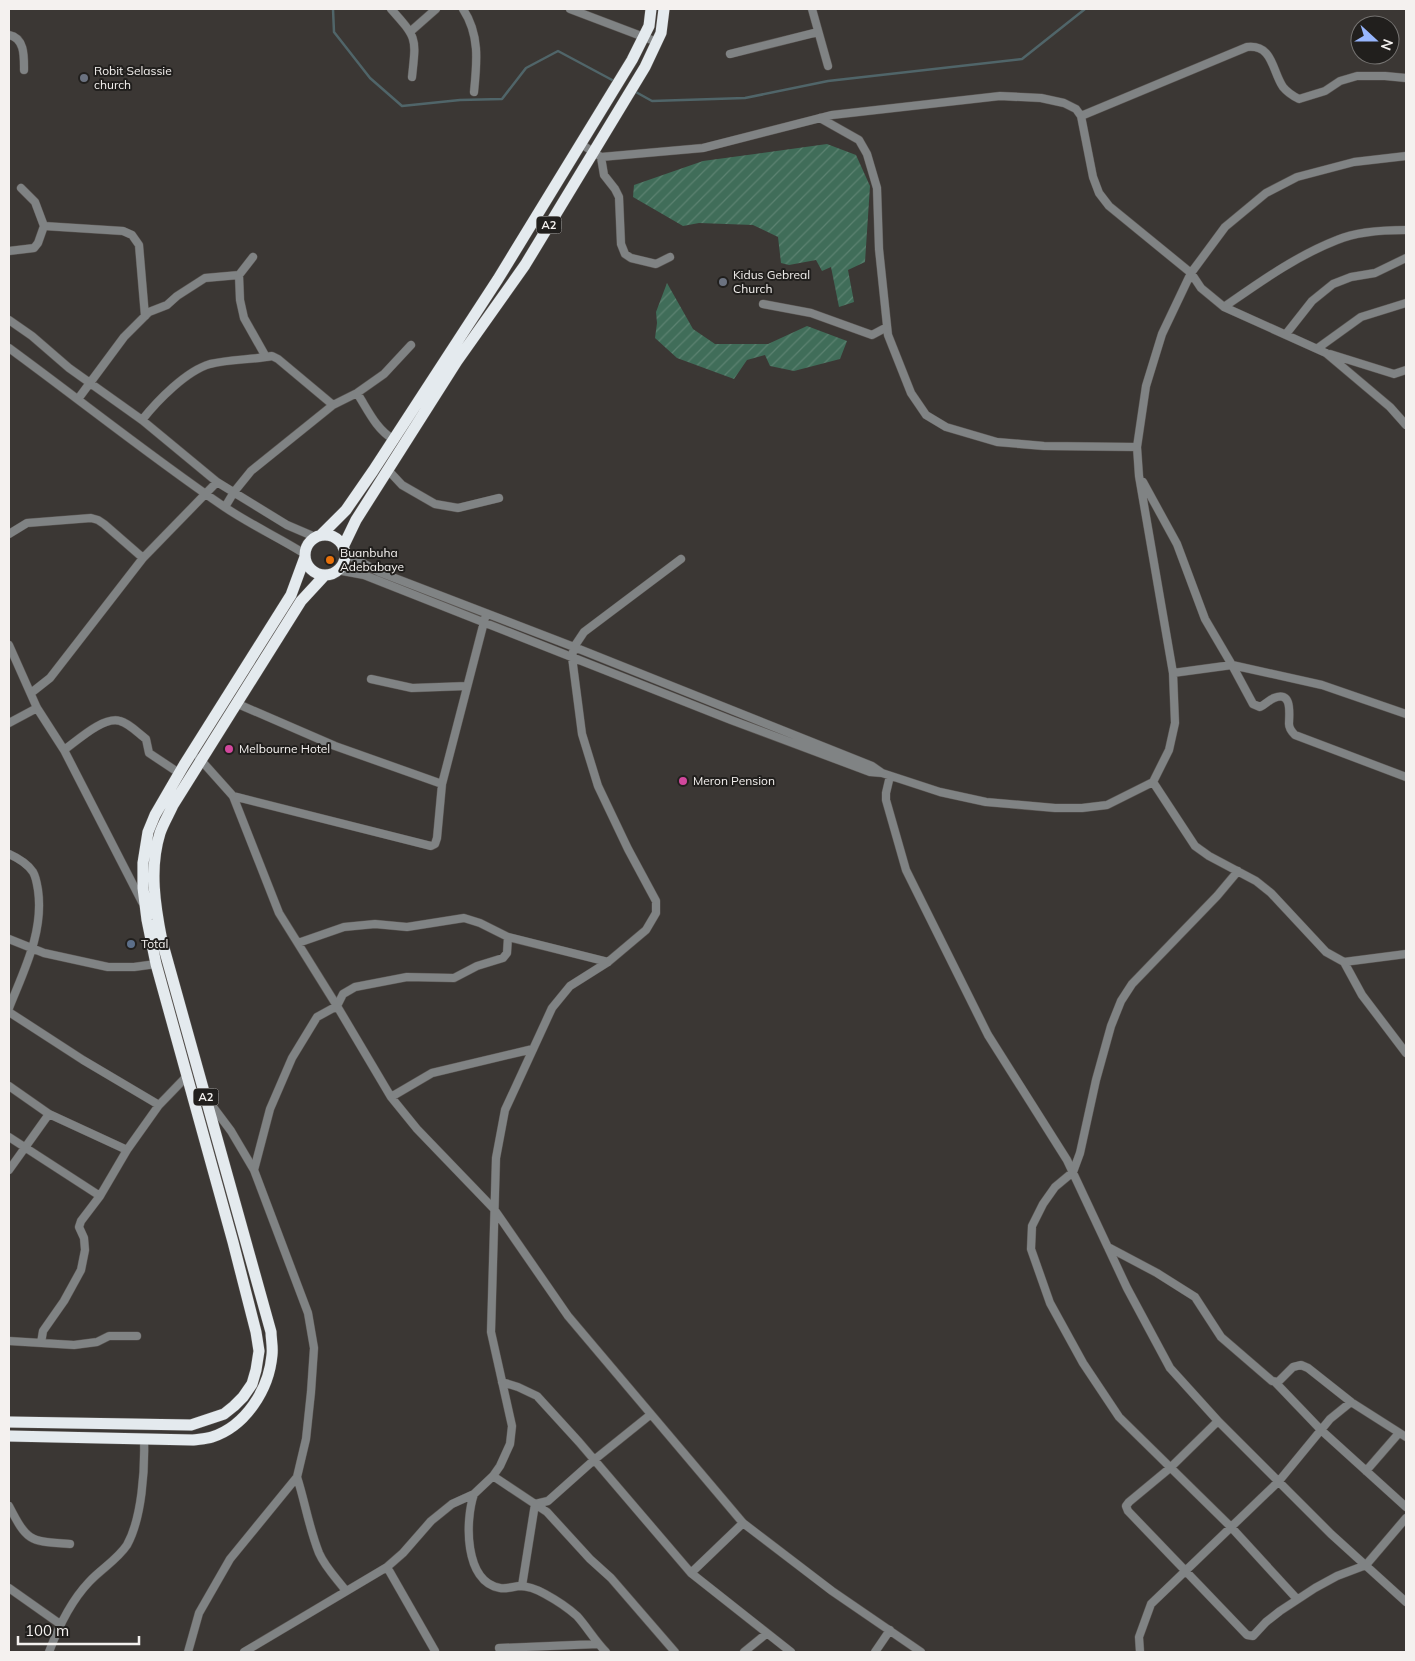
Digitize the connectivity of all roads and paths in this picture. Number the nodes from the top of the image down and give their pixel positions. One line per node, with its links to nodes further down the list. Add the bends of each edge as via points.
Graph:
1 (391, 9): 8 (street)
2 (436, 9): 8 (street)
3 (463, 9): 18 (street, via 470,19 478,53)
4 (570, 9): 11 (street)
5 (651, 9): 11 (highway, A2)
6 (664, 9): 12 (highway, A2)
7 (812, 9): 9 (street)
8 (411, 31): 16 (street, via 415,45)
9 (818, 32): 13 (street); 14 (street)
10 (9, 35): 15 (street, via 21,42)
11 (645, 37): 12 (street); 21 (highway, A2)
12 (657, 42): 22 (highway, A2)
13 (730, 54)
14 (828, 66)
15 (24, 70)
16 (412, 77)
17 (1406, 78): 19 (street, via 1357,76 1299,100 1283,87 1269,56 1260,48 1253,47)
18 (474, 92)
19 (1081, 116): 20 (street, via 1076,109 1064,103 1000,96); 31 (street, via 1092,177 1099,192 1109,206)
20 (820, 118): 22 (street, via 703,148); 38 (street, via 859,140 868,154 878,188 879,249)
21 (581, 144): 22 (street); 45 (highway, A2, via 468,323)
22 (597, 155): 29 (street, via 604,175 619,197 621,244 625,254 656,264); 45 (highway, A2, via 525,265 478,331)
23 (1406, 156): 31 (street, via 1354,162 1298,176 1266,193 1224,227)
24 (21, 188): 25 (street, via 35,202)
25 (44, 226): 27 (street, via 34,248); 36 (street, via 123,231 136,240)
26 (1406, 230): 35 (street, via 1381,230 1338,239 1277,270)
27 (9, 251)
28 (253, 257): 32 (street)
29 (670, 257)
30 (1406, 258): 39 (street, via 1374,273 1333,284 1312,300)
31 (1191, 273): 35 (street, via 1201,288); 54 (street, via 1162,334 1146,386)
32 (239, 276): 36 (street, via 205,278); 44 (street, via 244,318)
33 (1406, 303): 42 (street, via 1361,317)
34 (763, 304): 38 (street, via 811,313 872,335)
35 (1224, 307): 39 (street)
36 (145, 316): 47 (street, via 124,337)
37 (9, 320): 47 (street)
38 (887, 327): 54 (street, via 911,393 926,415 946,427 997,442)
39 (1286, 334): 42 (street)
40 (411, 345): 48 (street, via 384,374)
41 (9, 348): 49 (street)
42 (1318, 348): 43 (street)
43 (1326, 353): 46 (street, via 1394,374); 52 (street, via 1390,407)
44 (266, 357): 50 (street, via 278,359); 51 (street, via 208,365 182,380)
45 (452, 359): 53 (highway, A2); 55 (highway)
46 (1406, 370)
47 (91, 383): 49 (street); 51 (street)
48 (357, 393): 50 (street); 53 (street, via 376,425)
49 (78, 399): 59 (street)
50 (333, 405): 58 (street, via 251,471)
51 (142, 420): 57 (street)
52 (1406, 425)
53 (393, 439): 63 (highway, A2, via 346,510)
54 (1137, 447): 56 (street)
55 (388, 470): 60 (street, via 402,485 435,504 458,508); 64 (highway, via 356,520)
56 (1139, 476): 75 (street, via 1177,544 1205,619); 76 (street)
57 (217, 482): 58 (street); 59 (street)
58 (234, 492): 61 (street); 63 (street, via 287,525)
59 (206, 494): 61 (street); 66 (street)
60 (498, 498)
61 (224, 507): 65 (street)
62 (9, 534): 66 (street, via 27,523 91,518 104,524)
63 (318, 536): 64 (highway, via 334,537); 65 (highway, A2, via 306,547)
64 (344, 550): 68 (highway, via 342,566); 70 (street, via 379,572)
65 (305, 555): 69 (highway, via 308,566); 85 (highway, A2, via 291,595)
66 (143, 558): 79 (street, via 50,678)
67 (681, 559): 73 (street, via 584,632)
68 (337, 570): 69 (highway, A2); 71 (street, via 364,575)
69 (325, 575): 80 (highway, A2, via 301,601)
70 (486, 613): 71 (street); 73 (street)
71 (484, 622): 74 (street); 78 (street)
72 (9, 645): 79 (street)
73 (574, 647): 74 (street); 88 (street, via 872,766)
74 (572, 656): 88 (street, via 870,772); 102 (street, via 582,734 598,786 656,901 656,914 646,930)
75 (1232, 665): 76 (street); 82 (street, via 1322,685); 89 (street, via 1256,706 1281,697 1288,702 1291,713 1289,725 1295,735)
76 (1173, 672): 90 (street, via 1175,723 1169,750)
77 (371, 680): 78 (street, via 412,688)
78 (467, 686): 91 (street)
79 (30, 693): 81 (street)
80 (238, 704): 86 (highway, A2); 91 (street, via 335,746)
81 (37, 708): 83 (street); 84 (street)
82 (1406, 714)
83 (9, 723)
84 (64, 750): 87 (street, via 102,723 121,721 146,739 149,753); 95 (street)
85 (192, 752): 86 (street); 87 (highway, A2)
86 (201, 760): 92 (street); 96 (highway, A2, via 173,805 160,834 154,866)
87 (179, 773): 95 (highway, A2, via 154,815 148,832 143,863)
88 (886, 775): 90 (street, via 986,802 1055,808 1107,805); 122 (street, via 886,800 906,870 988,1035)
89 (1406, 777)
90 (1153, 782): 94 (street, via 1195,846)
91 (442, 784): 92 (street, via 438,838 431,846)
92 (233, 796): 99 (street, via 279,913)
93 (9, 854): 100 (street, via 24,862 34,873 37,883 40,923)
94 (1238, 871): 103 (street, via 1271,893 1326,952); 122 (street, via 1132,984 1121,1001 1096,1080)
95 (145, 909): 96 (street); 104 (highway, A2)
96 (158, 916): 110 (highway, A2)
97 (508, 937): 99 (street, via 464,918 408,927 375,924 344,927); 102 (street); 105 (street, via 507,953 503,958 477,966 460,976 408,977 355,987 343,994)
98 (9, 939): 100 (street)
99 (298, 943): 105 (street)
100 (32, 947): 104 (street, via 44,953 108,967); 106 (street)
101 (1406, 954): 103 (street)
102 (608, 962): 108 (street, via 570,986 552,1008)
103 (1344, 962): 109 (street, via 1362,996)
104 (156, 964): 111 (highway, A2)
105 (337, 1006): 113 (street); 121 (street, via 317,1017 292,1058 270,1109)
106 (9, 1008)
107 (9, 1012): 115 (street)
108 (533, 1048): 113 (street, via 432,1073); 124 (street, via 505,1110 496,1158)
109 (1406, 1053)
110 (196, 1063): 111 (street); 114 (highway, A2)
111 (188, 1075): 115 (street); 129 (highway, A2, via 256,1332 259,1351)
112 (9, 1086): 116 (street)
113 (391, 1097): 124 (street, via 417,1129)
114 (207, 1100): 121 (street, via 231,1131); 130 (highway, A2, via 271,1332)
115 (159, 1105): 119 (street)
116 (49, 1114): 118 (street); 119 (street)
117 (9, 1137): 118 (street)
118 (26, 1147): 120 (street); 123 (street)
119 (127, 1150): 123 (street)
120 (9, 1170)
121 (254, 1170): 147 (street, via 308,1313 314,1348 306,1439)
122 (1073, 1172): 125 (street); 144 (street, via 1055,1186 1043,1204 1032,1226 1032,1249 1050,1303 1083,1363 1119,1417)
123 (100, 1196): 128 (street, via 81,1221 85,1250 81,1270 43,1331)
124 (494, 1209): 131 (street, via 491,1332); 134 (street, via 568,1316)
125 (1108, 1247): 132 (street, via 1195,1297 1221,1337); 135 (street, via 1170,1368)
126 (137, 1336): 128 (street, via 109,1336 74,1346)
127 (9, 1341): 128 (street)
128 (41, 1343)
129 (256, 1370): 130 (highway); 137 (highway, A2, via 244,1397 224,1414 191,1425)
130 (269, 1374): 142 (highway, A2, via 264,1389 250,1410 232,1427 212,1437)
131 (502, 1382): 143 (street, via 537,1396); 146 (street, via 512,1426 510,1444)
132 (1275, 1382): 133 (street, via 1301,1364); 138 (street)
133 (1351, 1402): 138 (street); 139 (street)
134 (650, 1415): 143 (street); 154 (street)
135 (1218, 1421): 144 (street); 148 (street)
136 (9, 1422): 137 (highway, A2)
137 (171, 1426): 142 (highway)
138 (1321, 1430): 145 (street); 148 (street)
139 (1403, 1435): 145 (street)
140 (9, 1436): 141 (highway, A2)
141 (144, 1439): 142 (highway, A2); 166 (street, via 145,1467 137,1516 128,1543 117,1558 86,1585)
142 (171, 1440)
143 (594, 1460): 150 (street, via 548,1501); 160 (street)
144 (1170, 1468): 155 (street); 159 (street, via 1126,1506)
145 (1366, 1471): 152 (street)
146 (493, 1476): 149 (street); 150 (street)
147 (297, 1477): 163 (street, via 320,1554); 173 (street, via 230,1559 199,1613)
148 (1279, 1482): 155 (street); 157 (street)
149 (474, 1494): 158 (street, via 452,1504 431,1521); 161 (street, via 468,1522 472,1561 478,1574 500,1588)
150 (535, 1504): 161 (street); 176 (street, via 547,1512 611,1578)
151 (9, 1506): 156 (street, via 25,1534 38,1542)
152 (1406, 1507)
153 (1406, 1518): 157 (street)
154 (743, 1523): 160 (street); 167 (street)
155 (1231, 1527): 159 (street); 164 (street)
156 (70, 1544)
157 (1366, 1566): 164 (street, via 1336,1576); 165 (street)
158 (387, 1567): 163 (street); 171 (street)
159 (1185, 1571): 164 (street, via 1250,1636); 181 (street, via 1151,1604 1139,1637)
160 (691, 1573): 168 (street)
161 (522, 1586): 169 (street, via 559,1602 577,1616)
162 (9, 1588): 166 (street)
163 (346, 1591): 174 (street)
164 (1297, 1599)
165 (1406, 1602)
166 (60, 1624): 172 (street)
167 (890, 1630): 179 (street); 180 (street)
168 (766, 1634): 177 (street); 178 (street)
169 (598, 1644): 170 (street); 175 (street)
170 (500, 1648)
171 (435, 1651)
172 (49, 1652)
173 (188, 1652)
174 (244, 1652)
175 (606, 1652)
176 (675, 1652)
177 (744, 1652)
178 (791, 1652)
179 (875, 1652)
180 (921, 1652)
181 (1140, 1652)

